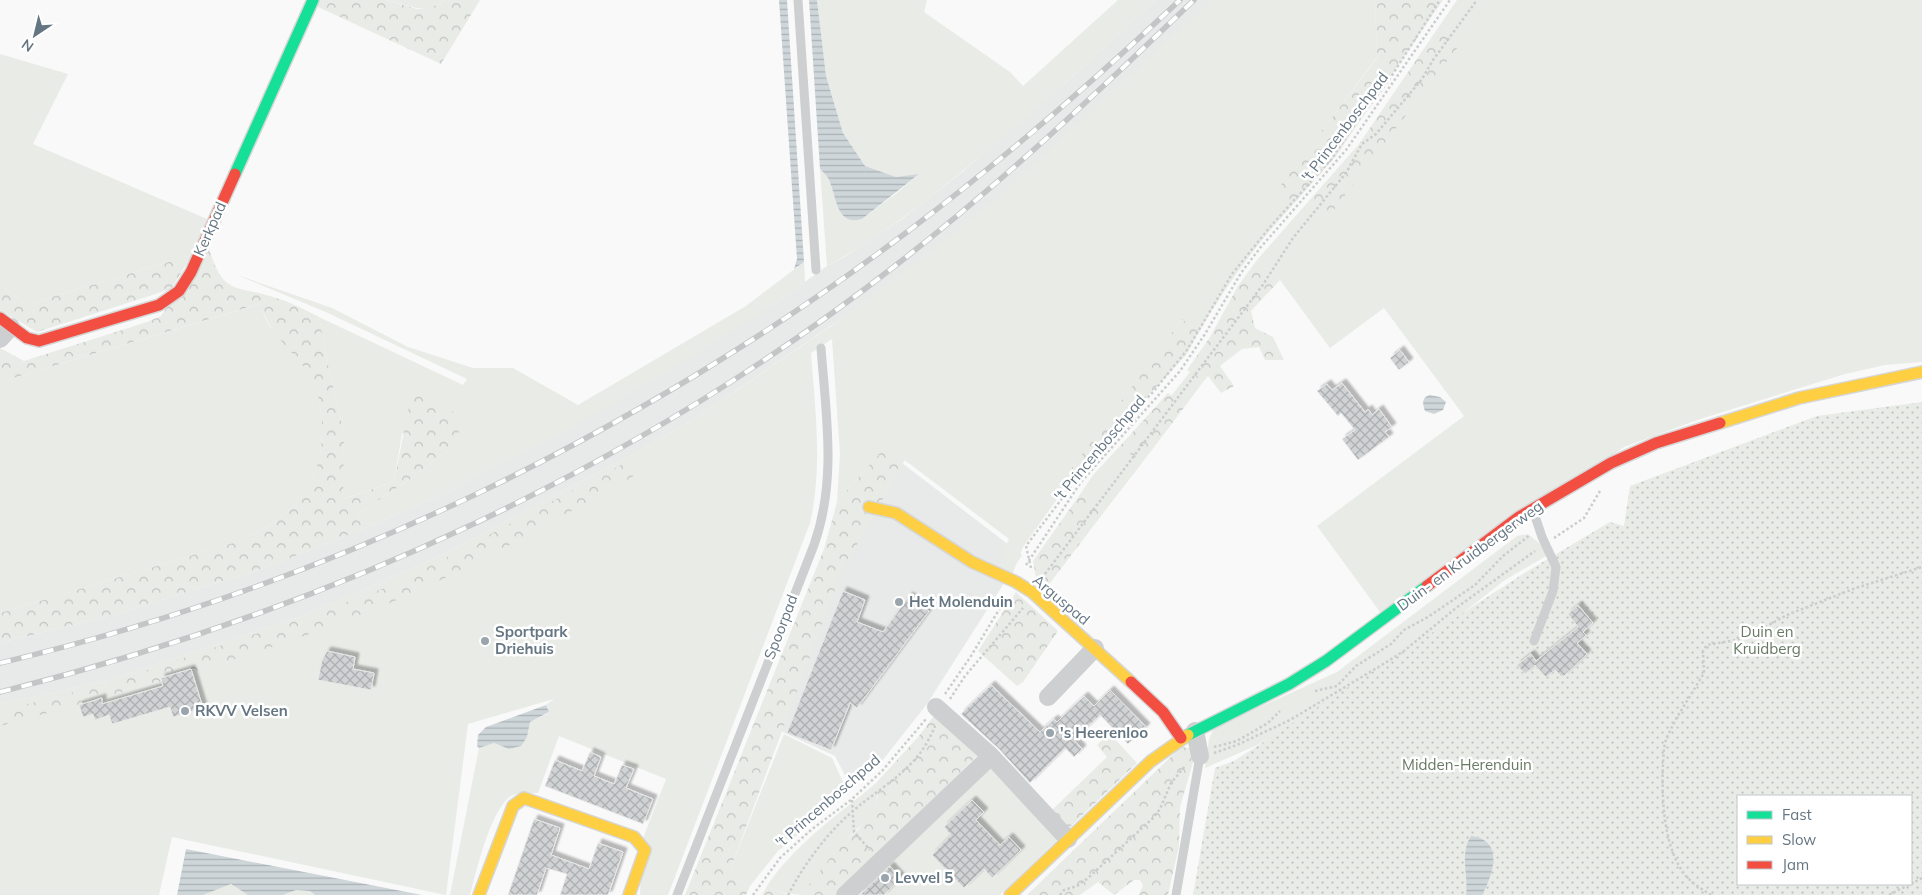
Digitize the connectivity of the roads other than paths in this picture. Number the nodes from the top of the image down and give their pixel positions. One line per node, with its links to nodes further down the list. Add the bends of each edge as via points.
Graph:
1 (313, 0): 4 (street, Kerkpad, via 191,272 178,291 159,305 39,341)
2 (798, 0): 3 (lane)
3 (816, 270)
4 (4, 328)
5 (821, 348): 19 (lane, Spoorpad, via 829,461 820,526)
6 (1922, 372): 13 (street, Duin- en Kruidbergerweg, via 1799,398 1656,443 1622,457 1519,516 1326,661)
7 (870, 507): 10 (street, Arguspad, via 896,513 972,562 1032,592)
8 (1534, 514): 9 (lane, via 1556,567 1553,591)
9 (1534, 642)
10 (1095, 648): 11 (street); 13 (street, Arguspad)
11 (1048, 697)
12 (939, 710): 14 (street)
13 (1188, 735): 15 (street); 16 (street, Duin- en Kruidbergerweg, via 1151,761)
14 (992, 756): 16 (street); 20 (street)
15 (1200, 756): 22 (lane)
16 (1068, 839): 21 (street, Duin- en Kruidbergerweg)
17 (479, 895): 18 (street, via 513,806 524,798 634,837 645,850)
18 (629, 895)
19 (677, 895)
20 (845, 895)
21 (1010, 895)
22 (1176, 895)

